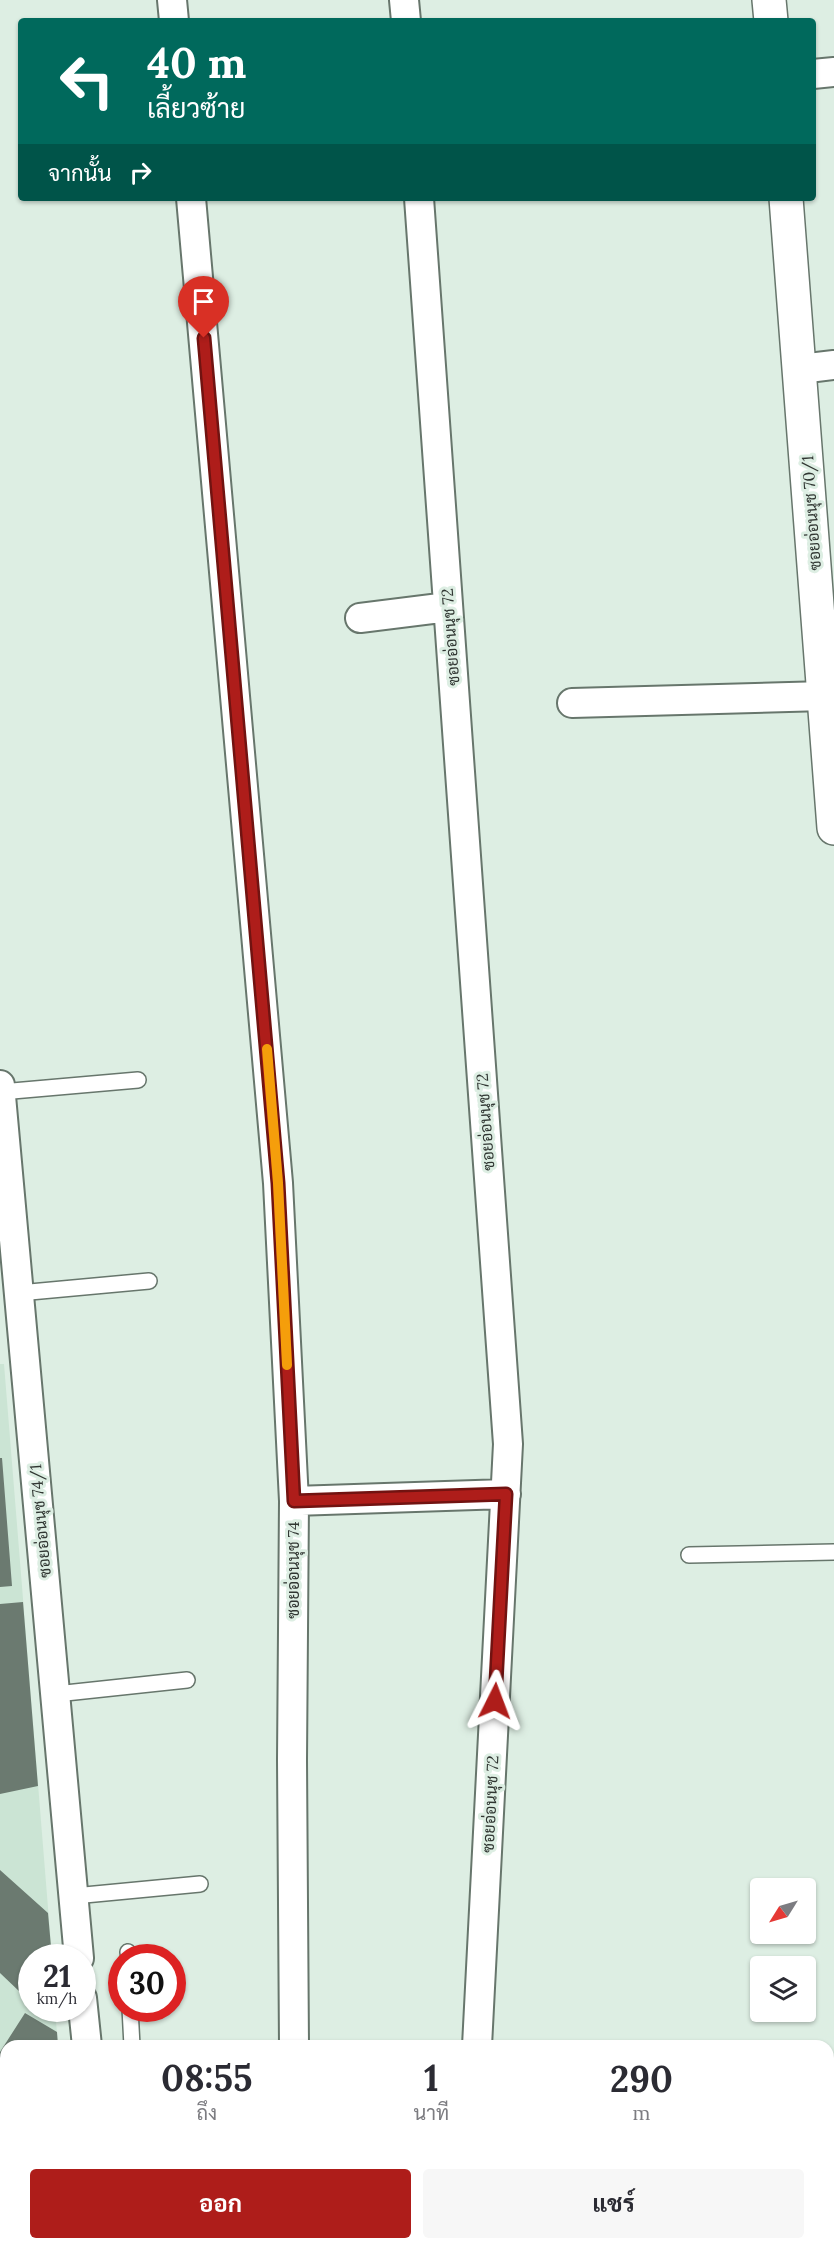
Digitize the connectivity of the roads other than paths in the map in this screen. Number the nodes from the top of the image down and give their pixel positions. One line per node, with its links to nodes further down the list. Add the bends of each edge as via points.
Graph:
1 (172, 0): 4 (street)
2 (404, 0): 5 (street)
3 (769, 0): 6 (street)
4 (174, 18)
5 (406, 18)
6 (771, 18)
7 (834, 72): 8 (street)
8 (816, 74)
9 (191, 201): 26 (street, ซอยอ่อนนุช 74, via 278,1183)
10 (419, 201): 14 (street, ซอยอ่อนนุช 72)
11 (786, 201): 13 (street, ซอยอ่อนนุช 70/1)
12 (834, 365): 13 (street)
13 (800, 369): 16 (street, ซอยอ่อนนุช 70/1)
14 (448, 607): 15 (street); 25 (street, ซอยอ่อนนุช 72, via 508,1444)
15 (360, 618)
16 (825, 696): 17 (street); 18 (street, ซอยอ่อนนุช 70/1)
17 (572, 703)
18 (834, 828)
19 (138, 1080): 21 (lane)
20 (0, 1085): 21 (street, ซอยอ่อนนุช 74/1)
21 (1, 1092): 23 (street, ซอยอ่อนนุช 74/1)
22 (149, 1281): 23 (lane)
23 (19, 1293): 24 (street, ซอยอ่อนนุช 74/1)
24 (11, 1325): 30 (street, ซอยอ่อนนุช 74/1)
25 (506, 1494): 26 (street); 39 (street, ซอยอ่อนนุช 72)
26 (294, 1501): 38 (street, ซอยอ่อนนุช 74)
27 (834, 1552): 28 (lane)
28 (689, 1556)
29 (187, 1680): 30 (lane)
30 (56, 1694): 32 (street, ซอยอ่อนนุช 74/1)
31 (200, 1884): 32 (lane)
32 (74, 1896): 33 (street, ซอยอ่อนนุช 74/1)
33 (78, 1944)
34 (84, 2022): 36 (street)
35 (131, 2022): 37 (lane)
36 (86, 2040)
37 (132, 2040)
38 (294, 2040)
39 (477, 2040)
40 (834, 2244): 41 (street)
41 (834, 2250)

